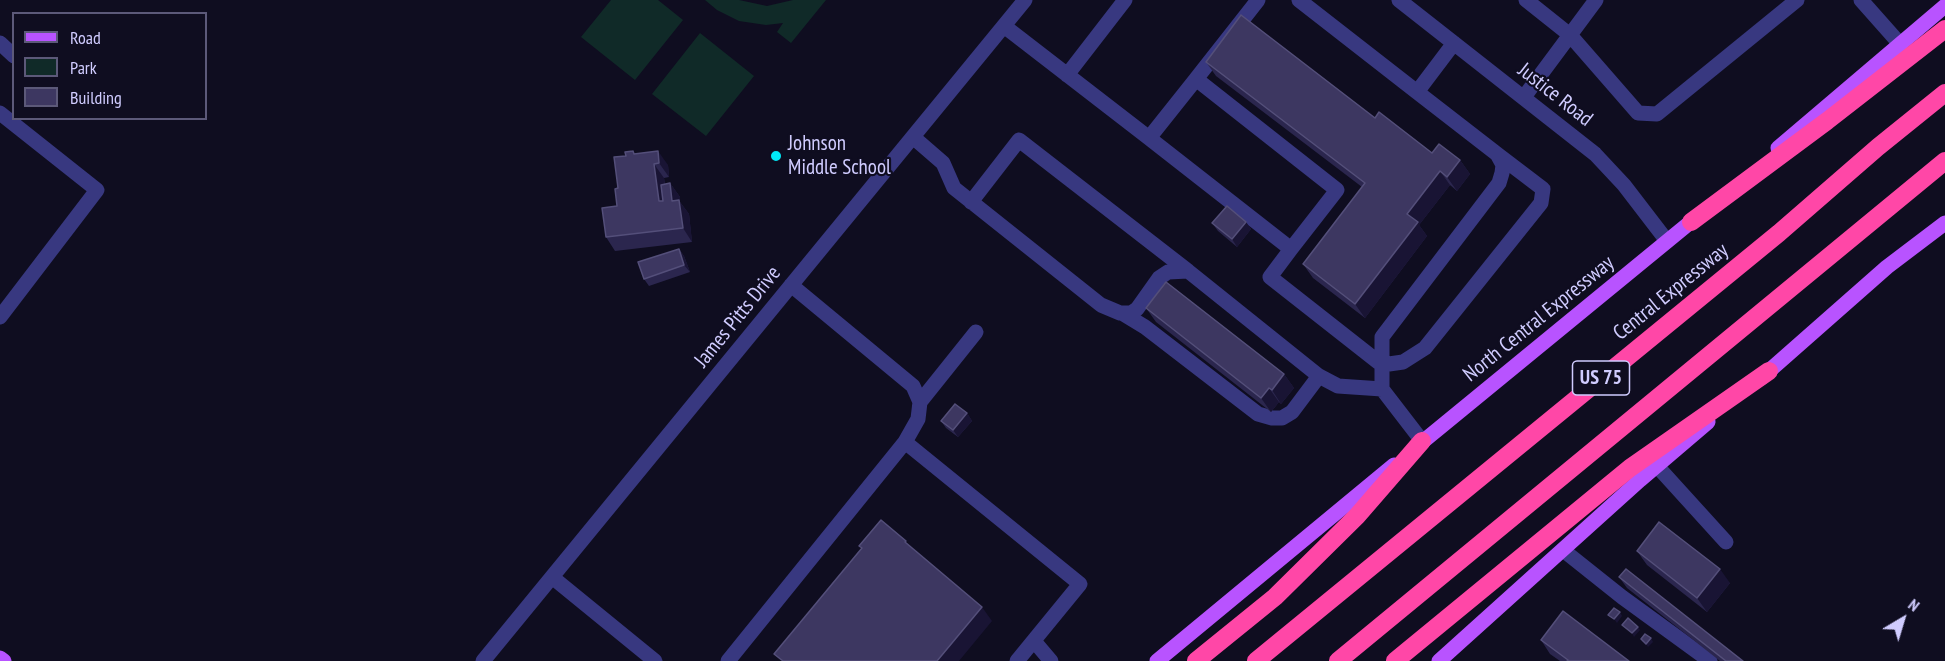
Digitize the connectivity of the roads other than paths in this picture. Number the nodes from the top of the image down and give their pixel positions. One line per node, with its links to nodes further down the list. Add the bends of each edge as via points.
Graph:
1 (1026, 0): 11 (street, James Pitts Drive)
2 (1125, 0): 18 (street)
3 (1299, 0): 20 (street)
4 (1399, 0): 15 (street, Justice Road)
5 (1526, 0): 13 (street)
6 (1596, 0): 13 (street)
7 (1797, 0): 13 (street, via 1657,114 1638,113)
8 (1861, 0): 16 (street)
9 (1253, 2): 19 (street)
10 (1945, 6): 16 (main road, North Central Expressway)
11 (1004, 26): 18 (street); 24 (street, James Pitts Drive)
12 (1945, 29): 29 (highway)
13 (1570, 35): 22 (street)
14 (0, 43): 17 (street)
15 (1454, 43): 20 (street); 22 (street, Justice Road)
16 (1900, 44): 29 (main road, North Central Expressway)
17 (12, 54)
18 (1067, 75): 25 (street)
19 (1196, 79): 25 (street); 32 (street, via 1337,190)
20 (1417, 92): 26 (street)
21 (1945, 93): 59 (highway, Central Expressway / US 75)
22 (1524, 97): 31 (street, Justice Road, via 1605,164)
23 (15, 121): 36 (street, via 97,190)
24 (913, 137): 28 (street, via 943,163 954,188); 34 (street, James Pitts Drive)
25 (1149, 138): 32 (street)
26 (1497, 154): 38 (street, via 1503,165 1499,183 1382,337); 38 (street, via 1542,189 1541,203 1425,348 1403,362)
27 (1945, 161): 60 (highway, US 75)
28 (971, 202): 33 (street, via 1019,140); 35 (street, via 1101,305)
29 (1691, 222): 31 (main road, North Central Expressway)
30 (1945, 223): 39 (main road, via 1887,267)
31 (1667, 241): 43 (main road, North Central Expressway)
32 (1291, 249): 38 (street, via 1270,277)
33 (1188, 271): 35 (street, via 1168,272 1152,286 1137,309); 40 (street)
34 (791, 285): 42 (street, via 905,378); 48 (street, James Pitts Drive)
35 (1122, 313): 40 (street, via 1146,327 1258,414 1282,418 1292,412)
36 (0, 317)
37 (976, 332): 42 (street)
38 (1382, 365): 41 (street)
39 (1769, 371): 45 (main road); 61 (highway, via 1630,468)
40 (1319, 376): 41 (street, via 1338,386)
41 (1382, 390): 43 (street)
42 (921, 402): 44 (street, via 918,419)
43 (1422, 441): 57 (main road, North Central Expressway); 58 (highway, via 1357,516 1275,597)
44 (905, 442): 49 (street, via 1080,584); 54 (street)
45 (1657, 466): 46 (street); 47 (main road)
46 (1726, 542)
47 (1563, 550): 62 (main road); 63 (street)
48 (552, 577): 52 (street, James Pitts Drive); 53 (street)
49 (1034, 641): 55 (street); 56 (street)
50 (0, 658): 51 (main road)
51 (4, 661)
52 (483, 661)
53 (655, 661)
54 (728, 661)
55 (1017, 661)
56 (1051, 661)
57 (1157, 661)
58 (1196, 661)
59 (1256, 661)
60 (1338, 661)
61 (1395, 661)
62 (1439, 661)
63 (1710, 661)

